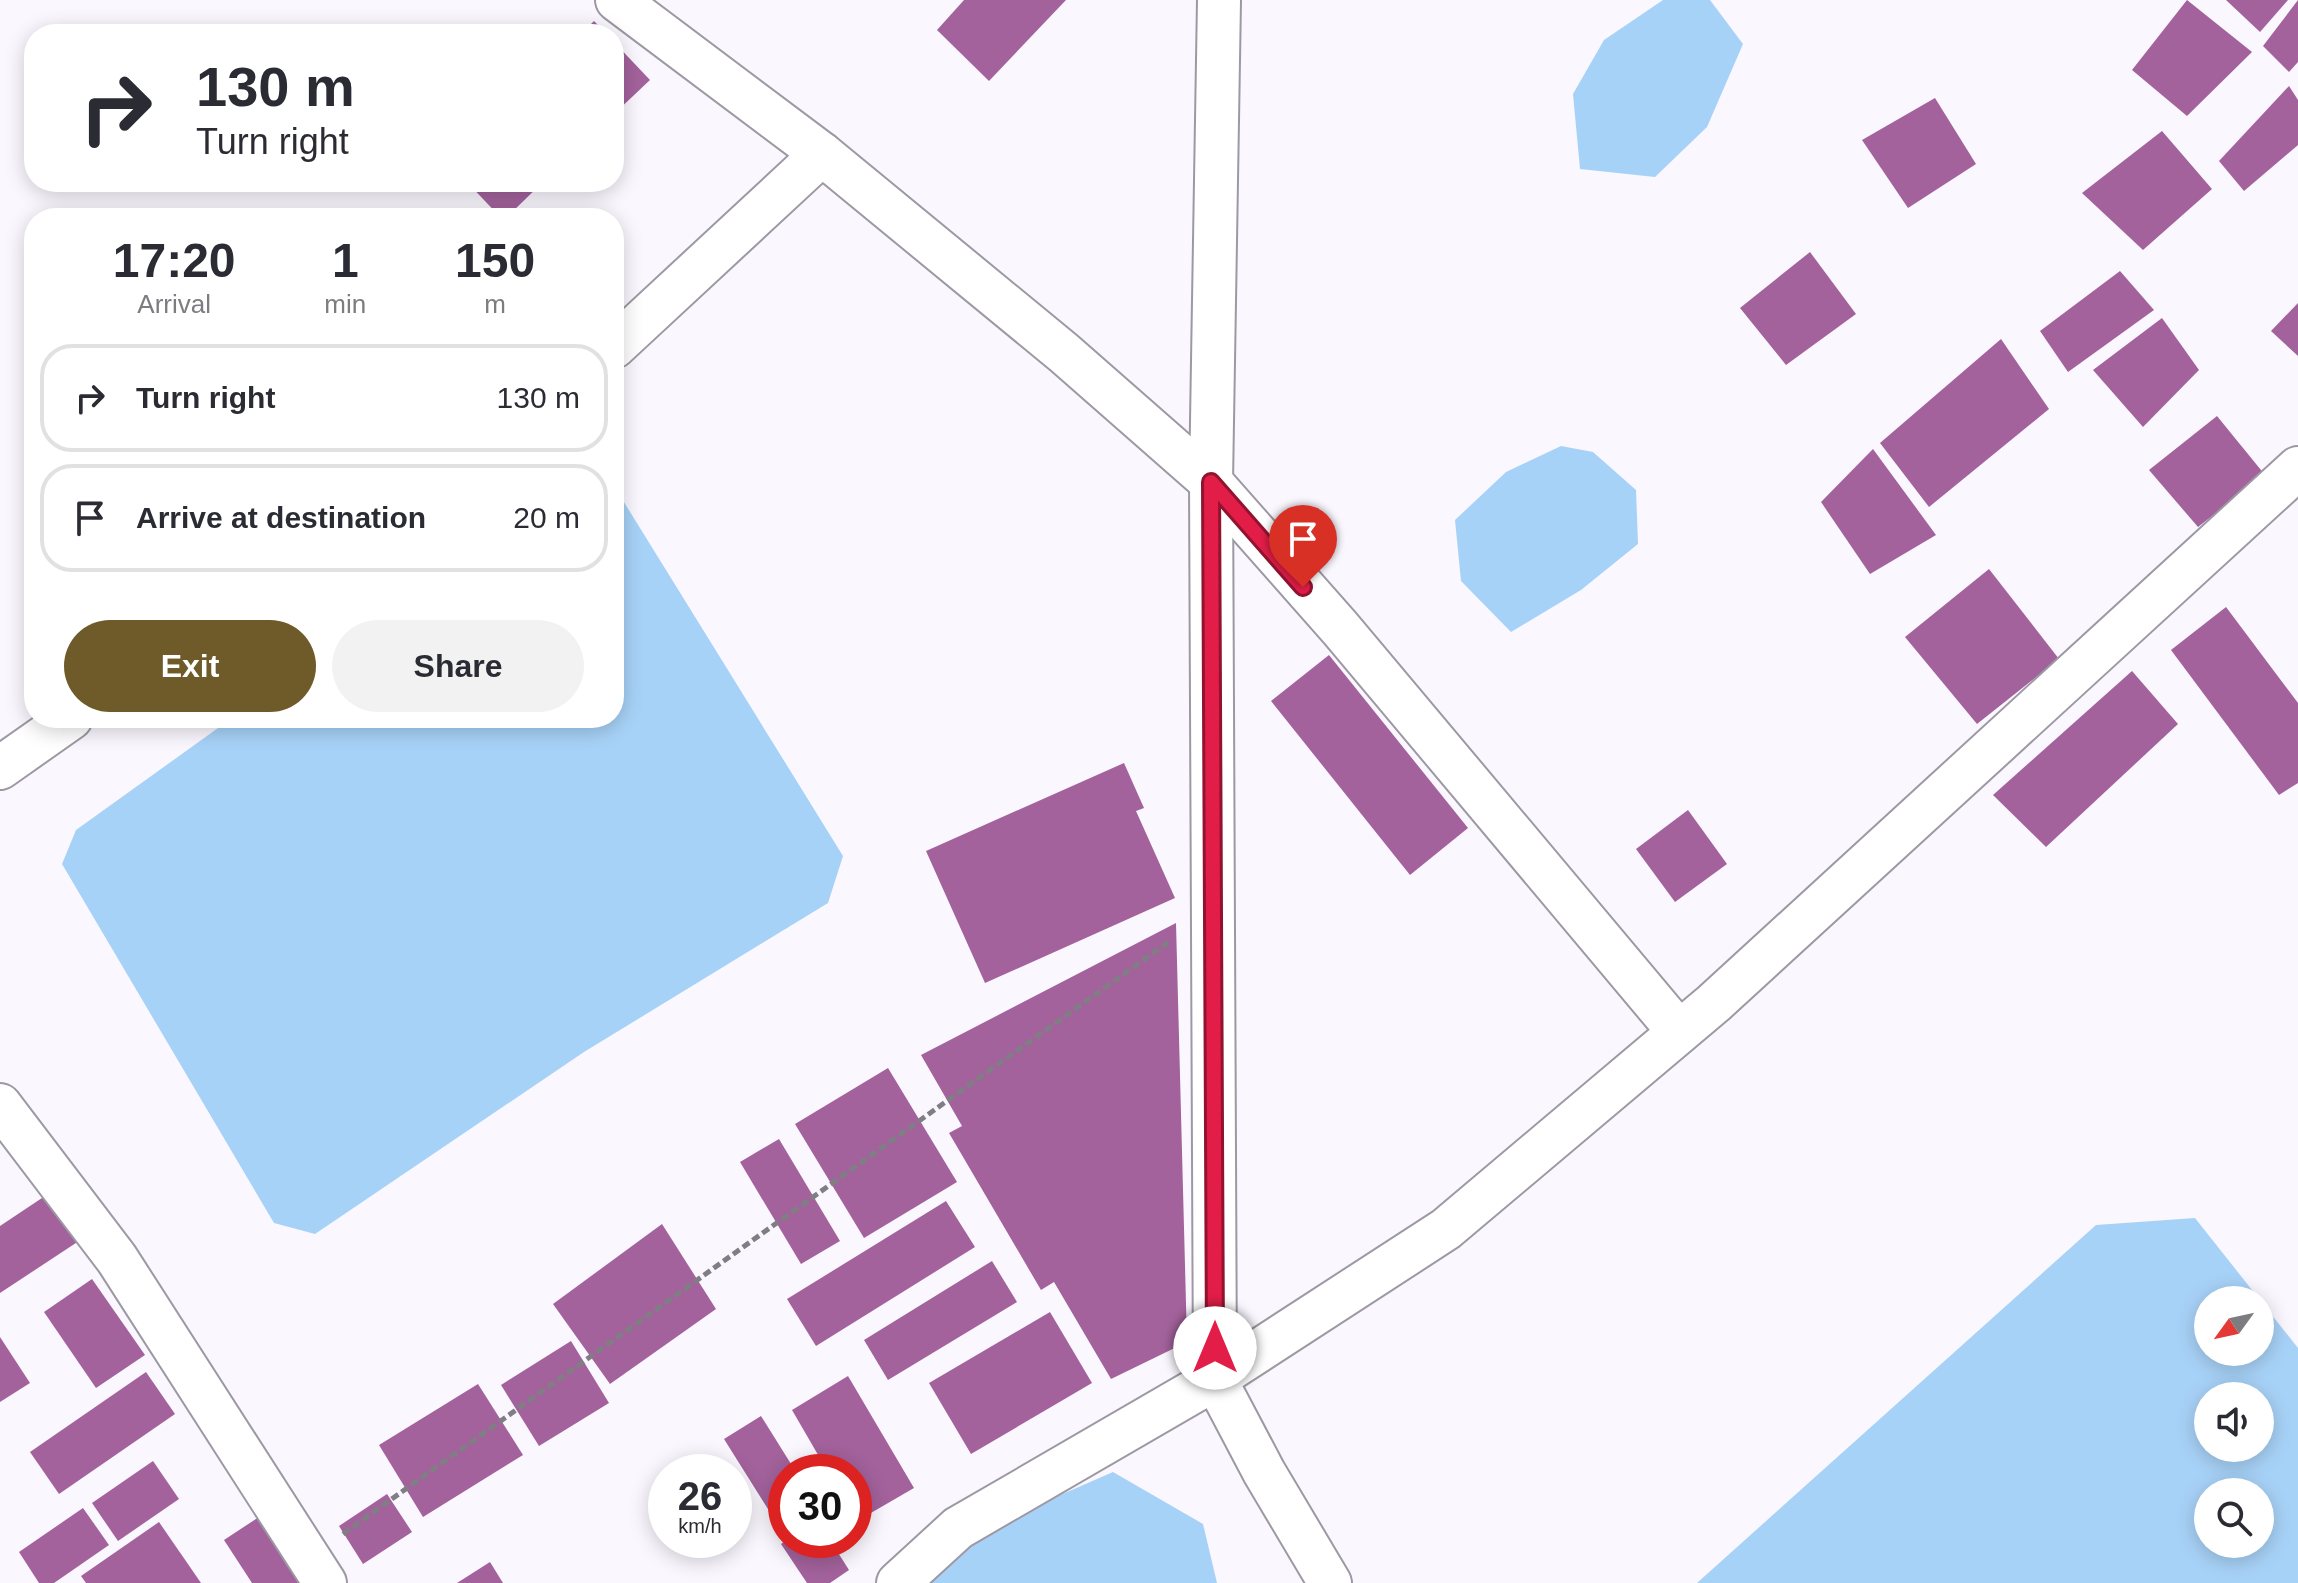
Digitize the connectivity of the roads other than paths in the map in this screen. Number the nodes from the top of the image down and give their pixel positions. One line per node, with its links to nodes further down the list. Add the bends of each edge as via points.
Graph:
1 (617, 0): 3 (street)
2 (1219, 0): 6 (street)
3 (822, 154): 4 (street); 6 (street)
4 (624, 338)
5 (2298, 468): 9 (street)
6 (1211, 482): 9 (street); 11 (street)
7 (57, 728): 8 (street)
8 (0, 768)
9 (1679, 1032): 11 (street, via 1446,1229)
10 (0, 1105): 12 (street, via 117,1259)
11 (1215, 1379): 13 (street, via 958,1528); 14 (street)
12 (317, 1570)
13 (898, 1583)
14 (1330, 1583)

